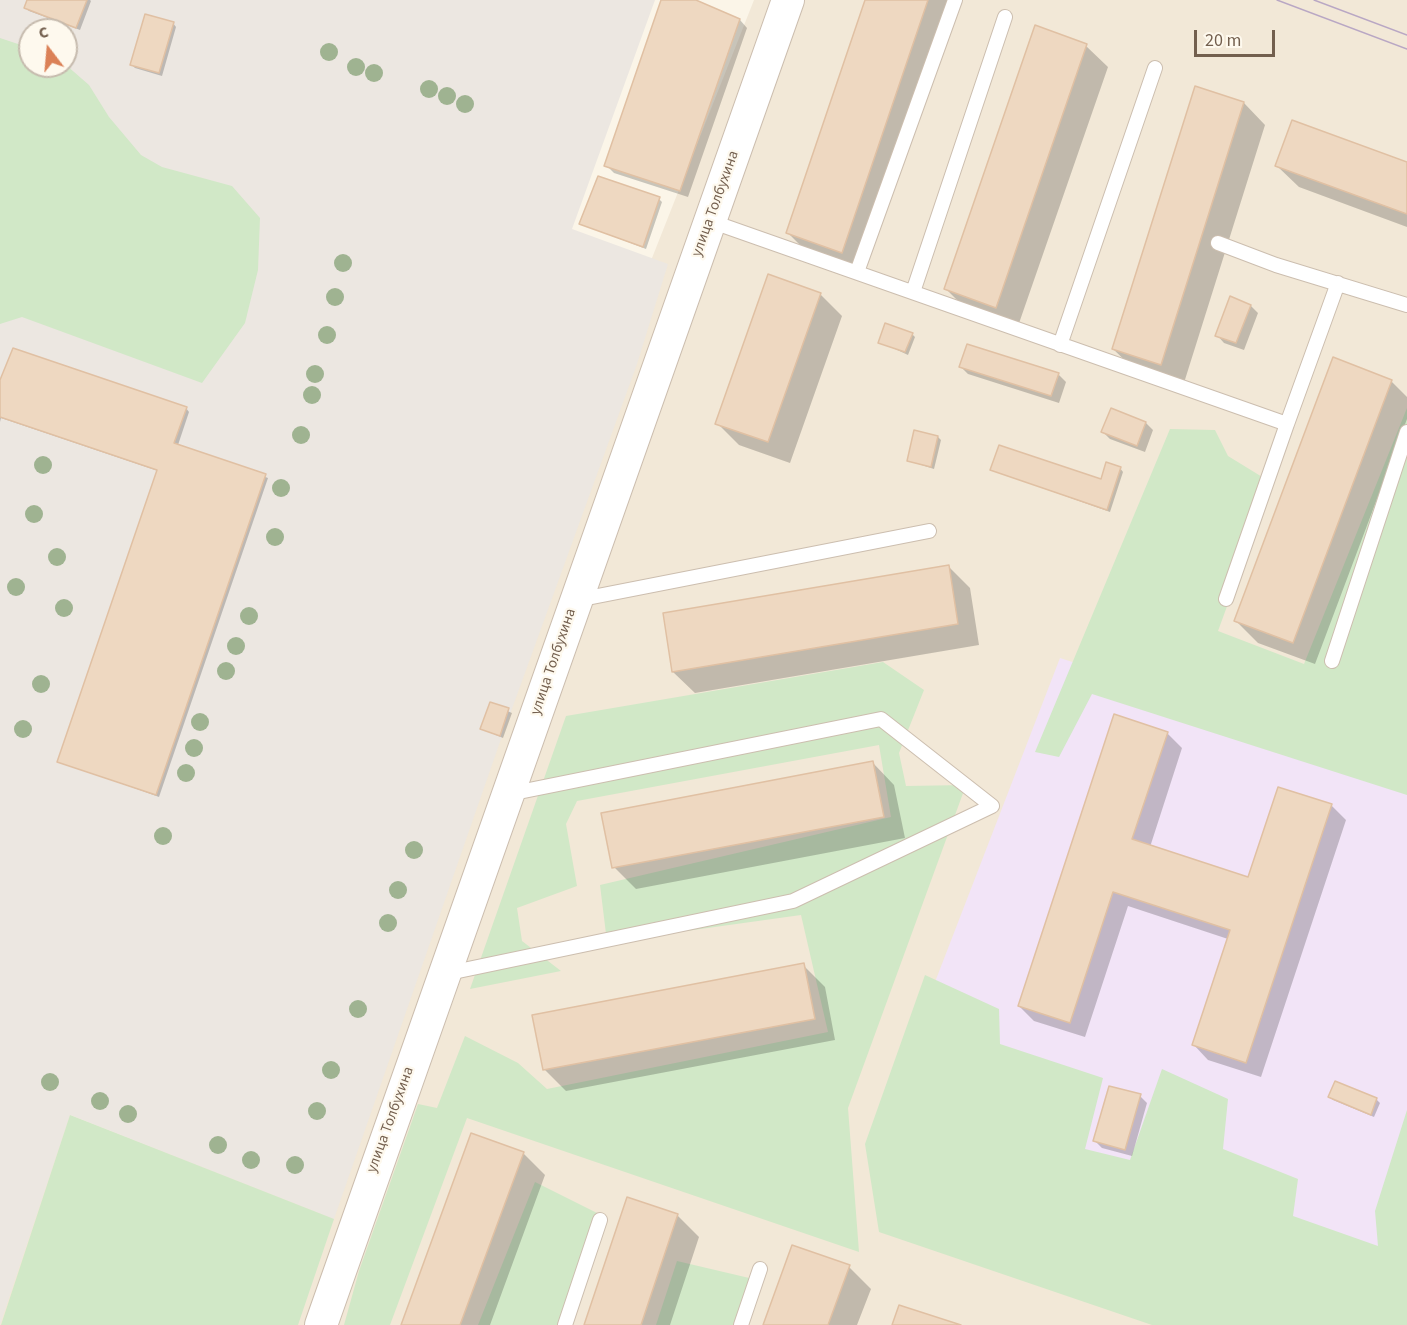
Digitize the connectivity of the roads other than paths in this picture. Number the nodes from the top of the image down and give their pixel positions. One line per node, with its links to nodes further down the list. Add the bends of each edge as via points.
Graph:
1 (788, 0): 5 (street, улица Толбухина)
2 (955, 0): 7 (lane)
3 (1005, 17): 9 (lane)
4 (1155, 69): 11 (lane)
5 (710, 221): 7 (lane); 16 (street, улица Толбухина)
6 (1218, 243): 8 (lane)
7 (857, 272): 9 (lane)
8 (1338, 284): 10 (lane); 12 (lane)
9 (913, 292): 11 (lane)
10 (1407, 305)
11 (1060, 345): 12 (lane)
12 (1287, 424): 15 (lane)
13 (1407, 432): 17 (lane)
14 (929, 531): 16 (lane)
15 (1226, 598)
16 (575, 600): 18 (street, улица Толбухина)
17 (1332, 661)
18 (507, 794): 19 (street, улица Толбухина); 19 (lane, via 881,719 992,806 793,902)
19 (443, 974): 22 (street, улица Толбухина)
20 (600, 1220): 23 (lane)
21 (760, 1269): 24 (lane)
22 (321, 1325)
23 (565, 1325)
24 (741, 1325)

